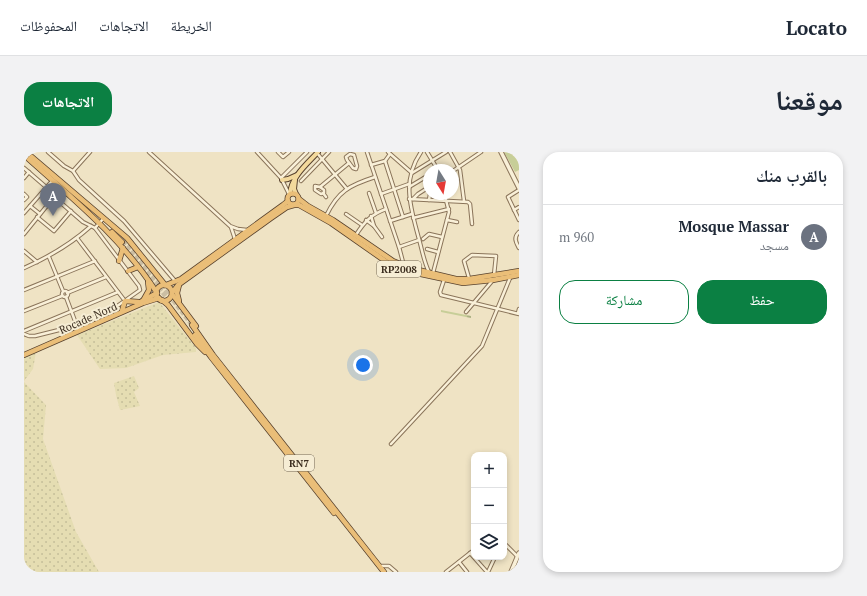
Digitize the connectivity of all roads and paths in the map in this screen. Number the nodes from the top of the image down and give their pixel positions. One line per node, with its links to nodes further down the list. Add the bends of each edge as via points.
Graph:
1 (26, 152): 36 (highway)
2 (48, 152): 29 (street, via 64,166)
3 (90, 152): 29 (street)
4 (149, 152): 91 (street)
5 (257, 152): 37 (street)
6 (278, 152): 7 (street, via 283,157)
7 (289, 152)
8 (308, 152): 37 (street)
9 (318, 152): 20 (street); 33 (main road)
10 (329, 152): 20 (street)
11 (367, 152): 26 (street)
12 (422, 152): 31 (street)
13 (427, 152): 21 (street)
14 (446, 152): 21 (street)
15 (450, 152): 25 (street)
16 (481, 152): 28 (street)
17 (501, 152): 47 (street)
18 (389, 153): 22 (street); 31 (street)
19 (24, 155): 36 (highway)
20 (323, 159): 32 (street); 40 (street)
21 (432, 160): 24 (street); 31 (street)
22 (385, 161): 26 (street); 46 (street)
23 (349, 163): 23 (street, via 353,168 357,167 352,154 346,158); 32 (street)
24 (434, 164)
25 (457, 164)
26 (371, 165): 34 (street)
27 (24, 168): 30 (street)
28 (459, 168): 63 (street)
29 (73, 170): 130 (street, via 79,180 129,225)
30 (29, 172): 35 (street); 43 (street)
31 (412, 173): 41 (street)
32 (336, 174): 42 (street); 45 (street)
33 (298, 175): 37 (main road); 39 (main road)
34 (375, 177): 45 (street); 52 (street)
35 (24, 178)
36 (53, 179): 43 (street); 80 (highway); 87 (highway)
37 (281, 179): 53 (street)
38 (423, 179): 44 (street)
39 (295, 180): 53 (main road); 55 (main road, via 294,188)
40 (301, 181)
41 (410, 184): 44 (street); 46 (street)
42 (320, 187): 49 (street); 49 (street, via 316,186 314,189)
43 (45, 188): 54 (street); 65 (street)
44 (409, 188): 57 (street)
45 (347, 189): 76 (street, via 335,201)
46 (394, 189): 52 (street); 79 (street)
47 (519, 189): 69 (street, via 508,196)
48 (423, 191): 58 (street)
49 (323, 193): 56 (street)
50 (369, 193): 72 (street)
51 (24, 194): 59 (street, via 27,197)
52 (381, 194): 67 (street)
53 (290, 195): 55 (highway); 62 (highway)
54 (54, 197): 70 (street); 73 (street)
55 (298, 197): 64 (highway); 76 (highway, RP2008)
56 (326, 197)
57 (409, 199): 58 (street); 75 (street)
58 (413, 199): 60 (street)
59 (24, 200)
60 (423, 200)
61 (446, 200): 63 (street); 68 (street)
62 (288, 201): 64 (highway, RP2008); 94 (highway)
63 (464, 201): 88 (street, via 470,204)
64 (295, 205): 129 (highway, RP2008, via 330,223 395,267); 130 (highway, via 271,218)
65 (30, 206): 71 (street); 73 (street)
66 (519, 207): 69 (street)
67 (386, 209): 72 (street); 85 (street)
68 (449, 209): 81 (street); 83 (street)
69 (514, 210): 84 (street)
70 (72, 211): 78 (street, via 54,231); 90 (street)
71 (24, 213)
72 (376, 213): 77 (street)
73 (40, 214): 78 (street)
74 (346, 214): 89 (street)
75 (412, 214): 79 (street); 81 (street)
76 (326, 216): 97 (highway, RP2008)
77 (371, 216): 82 (street); 92 (street)
78 (37, 217): 96 (street)
79 (403, 217): 85 (street)
80 (104, 218): 87 (street); 87 (highway, via 123,241); 131 (highway, via 130,242)
81 (414, 218): 103 (street)
82 (366, 220): 89 (street); 92 (street)
83 (447, 220): 86 (street); 99 (street)
84 (519, 220)
85 (390, 221): 104 (street)
86 (457, 222)
87 (100, 223): 93 (street); 105 (highway)
88 (472, 224)
89 (362, 225): 97 (street)
90 (91, 226): 93 (street); 100 (street)
91 (230, 226): 94 (street); 102 (street)
92 (374, 226): 98 (street)
93 (95, 228): 112 (street)
94 (248, 230): 102 (highway)
95 (519, 232): 106 (street, via 515,240)
96 (24, 234)
97 (356, 235): 115 (highway, RP2008)
98 (382, 237)
99 (442, 237): 101 (street, via 429,234); 109 (street)
100 (77, 238): 110 (street); 111 (street)
101 (423, 239)
102 (235, 240): 130 (highway)
103 (419, 240): 104 (street); 114 (street)
104 (399, 247): 115 (street)
105 (123, 248): 112 (highway); 116 (highway)
106 (519, 248)
107 (427, 249): 109 (street)
108 (24, 250): 113 (street)
109 (438, 252): 121 (street)
110 (49, 257): 113 (street); 123 (street)
111 (95, 261): 123 (street); 124 (street)
112 (119, 261): 118 (street)
113 (38, 262): 117 (street)
114 (425, 262): 119 (street); 121 (street)
115 (404, 266): 119 (highway, RP2008)
116 (138, 267): 118 (highway); 128 (highway)
117 (24, 268)
118 (128, 271): 140 (street, via 140,289)
119 (421, 271): 121 (highway, RP2008)
120 (519, 272): 125 (highway, RP2008)
121 (431, 273): 127 (highway, RP2008, via 456,279)
122 (519, 276): 126 (highway, RP2008)
123 (57, 277): 132 (street); 133 (street)
124 (106, 277): 134 (street); 135 (street)
125 (494, 278): 126 (highway, RP2008); 127 (highway, RP2008); 127 (street, via 496,256 474,255 464,261); 129 (highway, RP2008, via 463,283); 142 (street)
126 (510, 278): 144 (street)
127 (469, 279)
128 (148, 280): 138 (highway); 141 (highway, via 149,290)
129 (444, 280): 142 (street, via 440,292 442,295)
130 (178, 283): 131 (highway); 136 (highway); 143 (highway)
131 (166, 285): 136 (highway); 138 (highway, via 160,287)
132 (24, 290)
133 (63, 292): 135 (street); 137 (street)
134 (118, 292): 140 (street); 148 (street)
135 (67, 293): 139 (street)
136 (172, 293): 138 (highway, via 169,299); 143 (highway)
137 (62, 296): 139 (street); 146 (street)
138 (159, 296): 141 (highway, Rocade Nord); 154 (highway, Rocade Nord); 155 (highway, via 197,344)
139 (66, 297): 148 (street)
140 (125, 301): 141 (highway); 147 (highway); 152 (street)
141 (142, 301): 147 (highway, Rocade Nord)
142 (474, 302): 144 (street); 149 (street)
143 (179, 303): 155 (highway, via 205,340)
144 (498, 309): 150 (street); 156 (street, via 482,346)
145 (519, 309): 150 (street)
146 (24, 311)
147 (122, 311): 152 (highway, Rocade Nord)
148 (71, 312): 152 (street); 153 (street)
149 (466, 312)
150 (518, 313)
151 (190, 326): 155 (highway, RN7)
152 (77, 327): 153 (street, via 35,336); 154 (highway, Rocade Nord)
153 (24, 333)
154 (24, 353)
155 (212, 356): 162 (highway, RN7); 163 (highway, RN7)
156 (391, 444)
157 (507, 545): 159 (street)
158 (470, 553): 161 (street); 168 (street)
159 (518, 555): 169 (street)
160 (494, 560): 168 (street)
161 (459, 562): 166 (street); 167 (street)
162 (379, 566): 164 (highway, RN7); 165 (street, via 388,566)
163 (380, 572)
164 (384, 572)
165 (396, 572)
166 (446, 572)
167 (467, 572)
168 (488, 572)
169 (511, 572)

